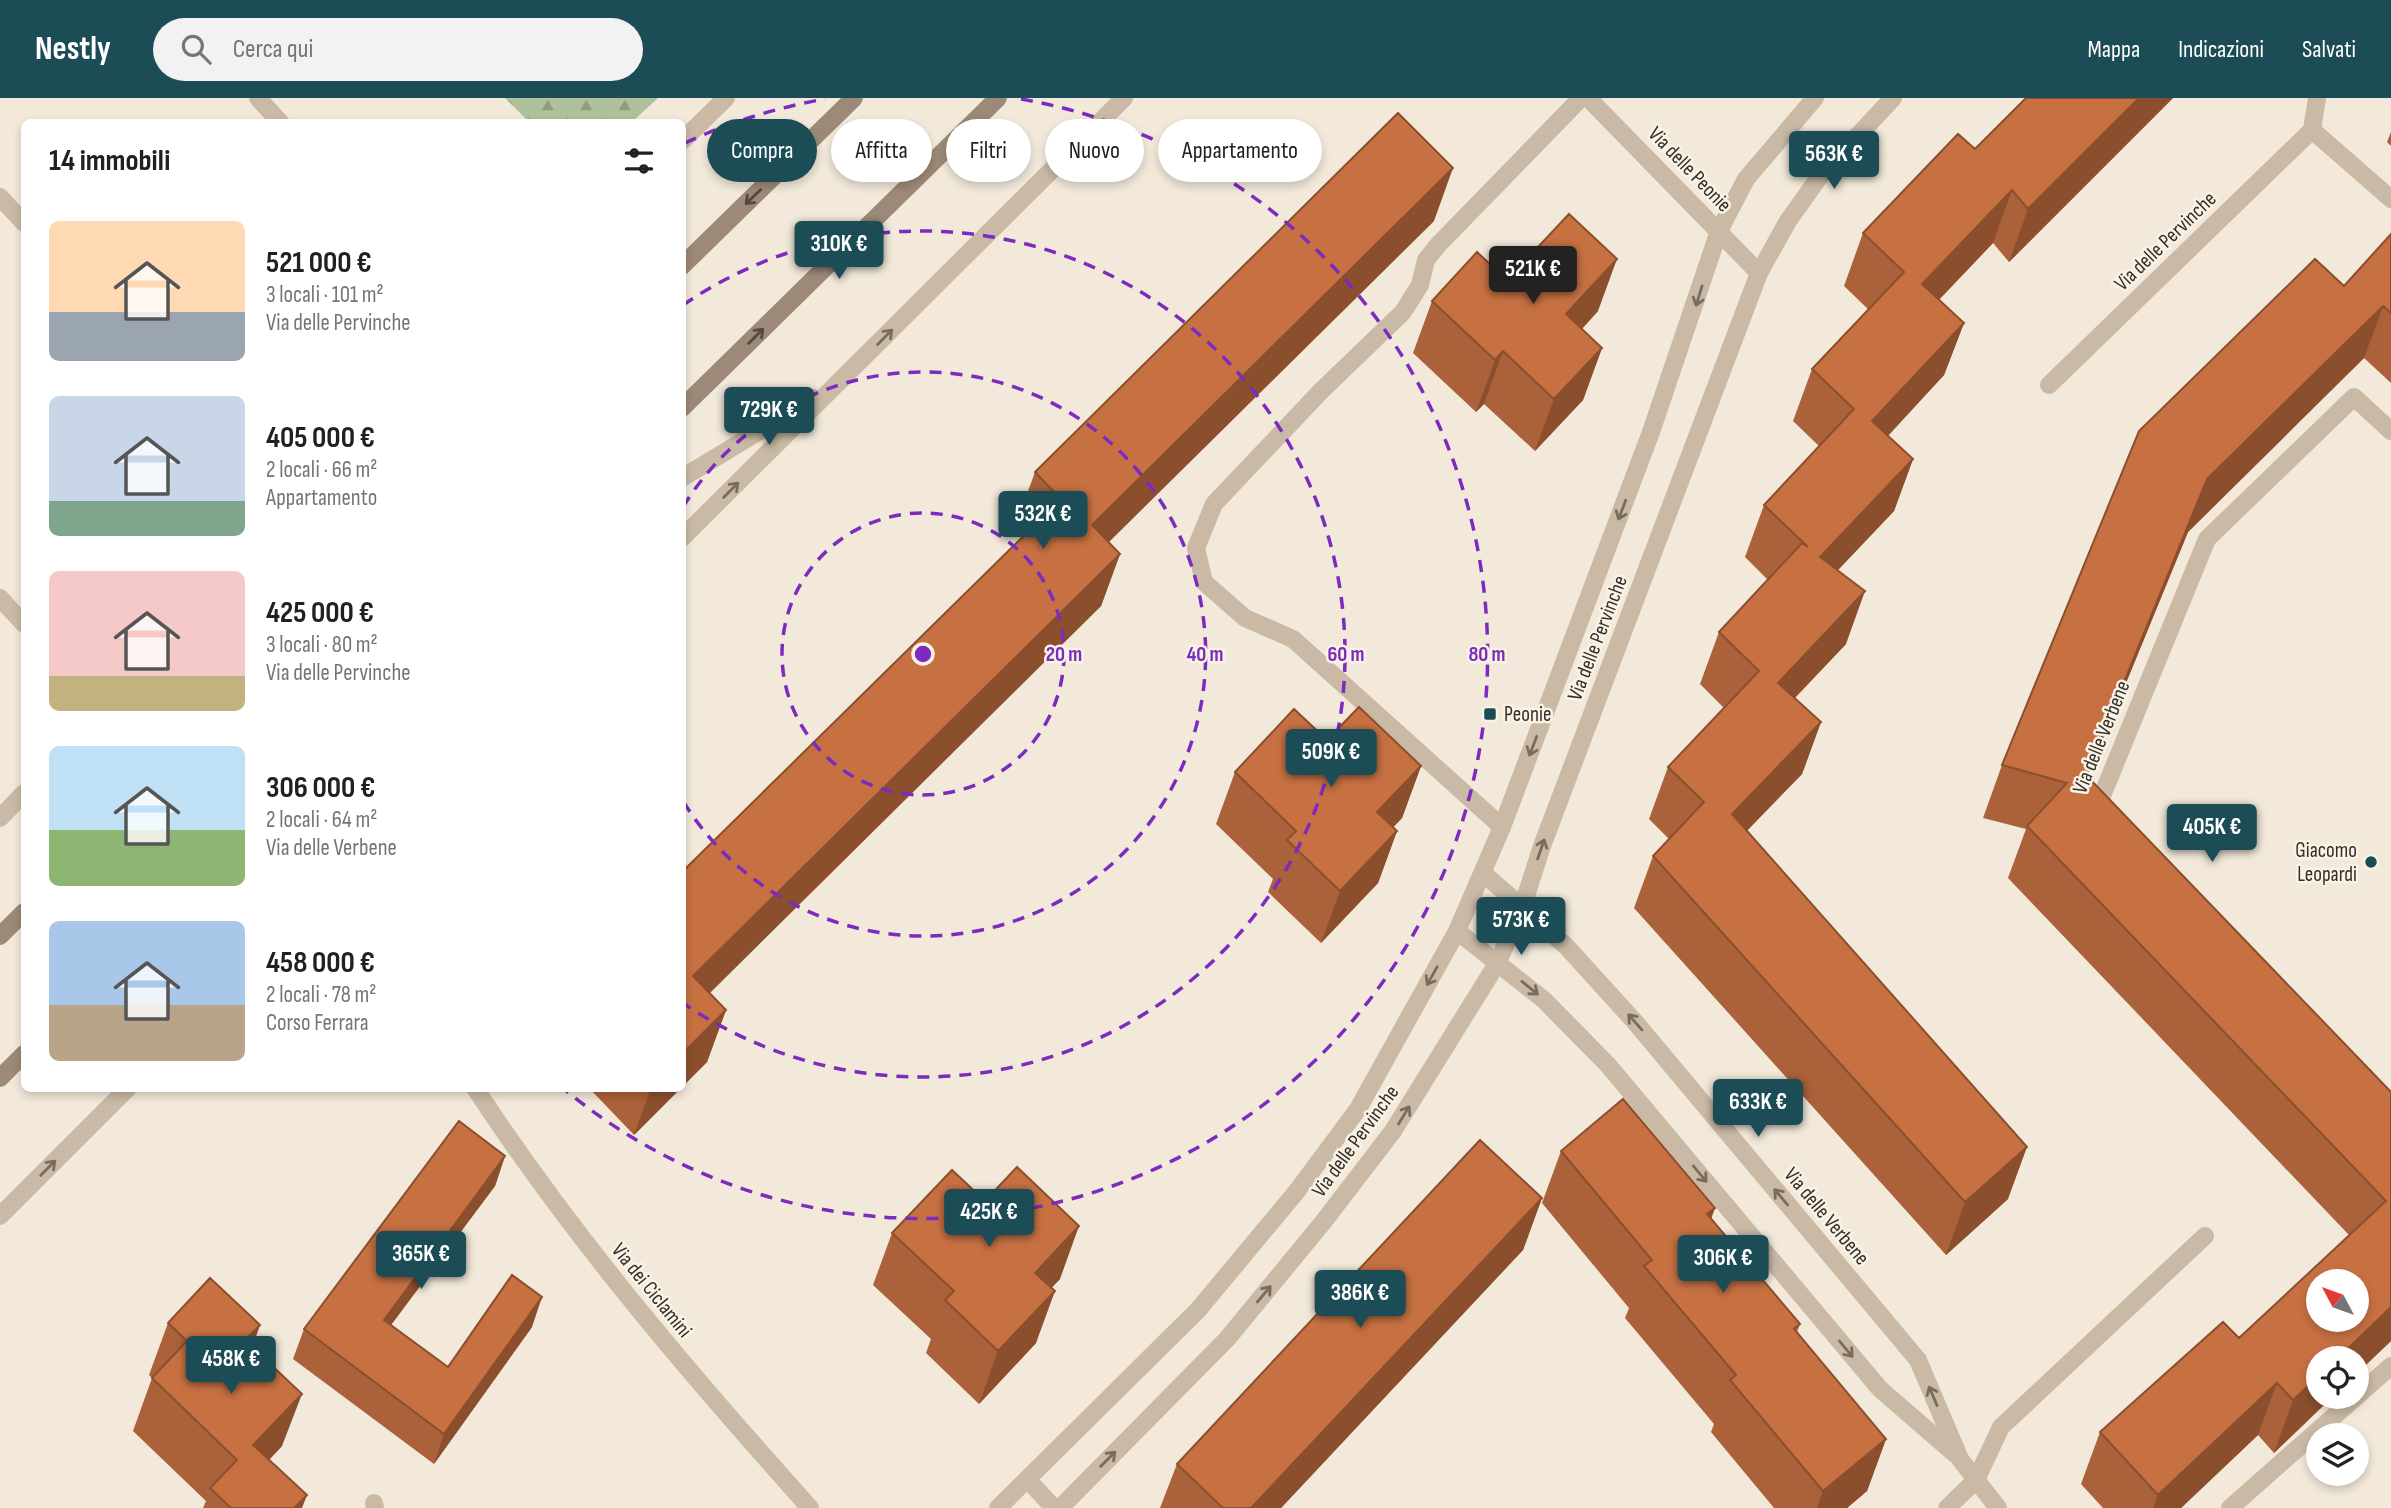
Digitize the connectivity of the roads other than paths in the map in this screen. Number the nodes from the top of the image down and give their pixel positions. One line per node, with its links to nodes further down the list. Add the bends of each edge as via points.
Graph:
1 (258, 98): 11 (street)
2 (726, 98): 13 (street)
3 (854, 98): 18 (main road, one-way to 18)
4 (998, 98): 22 (main road, one-way to 4)
5 (1124, 98): 20 (street, one-way to 5)
6 (1581, 98): 30 (street, via 1438,245 1426,260 1420,285 1403,312 1214,504 1196,548 1204,582 1245,618 1293,639)
7 (1588, 98): 17 (street, Via delle Peonie)
8 (1815, 98): 17 (street, Via delle Pervinche, via 1746,179)
9 (1894, 98): 19 (street, Via delle Pervinche, via 1821,176 1788,221)
10 (2317, 98): 12 (street)
11 (277, 119)
12 (2312, 130): 15 (street); 21 (street, Via delle Pervinche)
13 (686, 137)
14 (0, 197): 16 (street)
15 (2391, 199)
16 (21, 220)
17 (1719, 231): 19 (street, Via delle Peonie); 30 (street, Via delle Pervinche, one-way to 30, via 1651,432)
18 (686, 262)
19 (1759, 273): 33 (street, Via delle Pervinche, one-way to 19)
20 (837, 385): 24 (street); 25 (street, one-way to 20)
21 (2049, 385)
22 (686, 404)
23 (2391, 431): 31 (street, Via delle Verbene, via 2354,397 2207,539 2090,825)
24 (686, 476)
25 (686, 534)
26 (0, 598): 27 (street)
27 (21, 616)
28 (21, 797): 29 (street)
29 (0, 818)
30 (1502, 827): 32 (street, Via delle Pervinche)
31 (2099, 835)
32 (1483, 873): 33 (street, Via delle Verbene); 35 (street, Via delle Pervinche)
33 (1523, 905): 37 (street, Via delle Pervinche); 47 (street, Via delle Verbene, one-way to 33, via 1918,1360 1635,1021)
34 (21, 915): 36 (main road)
35 (1457, 931): 37 (street, Via delle Verbene); 48 (street, Via delle Pervinche, one-way to 48, via 1358,1109 1297,1191 1198,1310)
36 (0, 936)
37 (1498, 962): 47 (street, Via delle Verbene, one-way to 47, via 1544,1000 1608,1065 1880,1389); 53 (street, Via delle Pervinche, one-way to 37, via 1227,1339 1324,1221 1393,1131)
38 (21, 1057): 39 (main road)
39 (0, 1078)
40 (124, 1092): 42 (street, one-way to 40)
41 (478, 1092): 50 (street, Via dei Ciclamini, via 605,1271)
42 (0, 1216)
43 (2205, 1236): 49 (street, via 2001,1427)
44 (2391, 1366): 45 (street)
45 (2369, 1385)
46 (2342, 1409): 56 (street)
47 (1960, 1459): 49 (street, Via delle Verbene)
48 (1028, 1480): 51 (street, Via delle Pervinche); 52 (street)
49 (1976, 1480): 54 (street); 55 (street, Via delle Verbene)
50 (810, 1508)
51 (998, 1508)
52 (1054, 1508)
53 (1060, 1508)
54 (1947, 1508)
55 (1998, 1508)
56 (2230, 1508)

